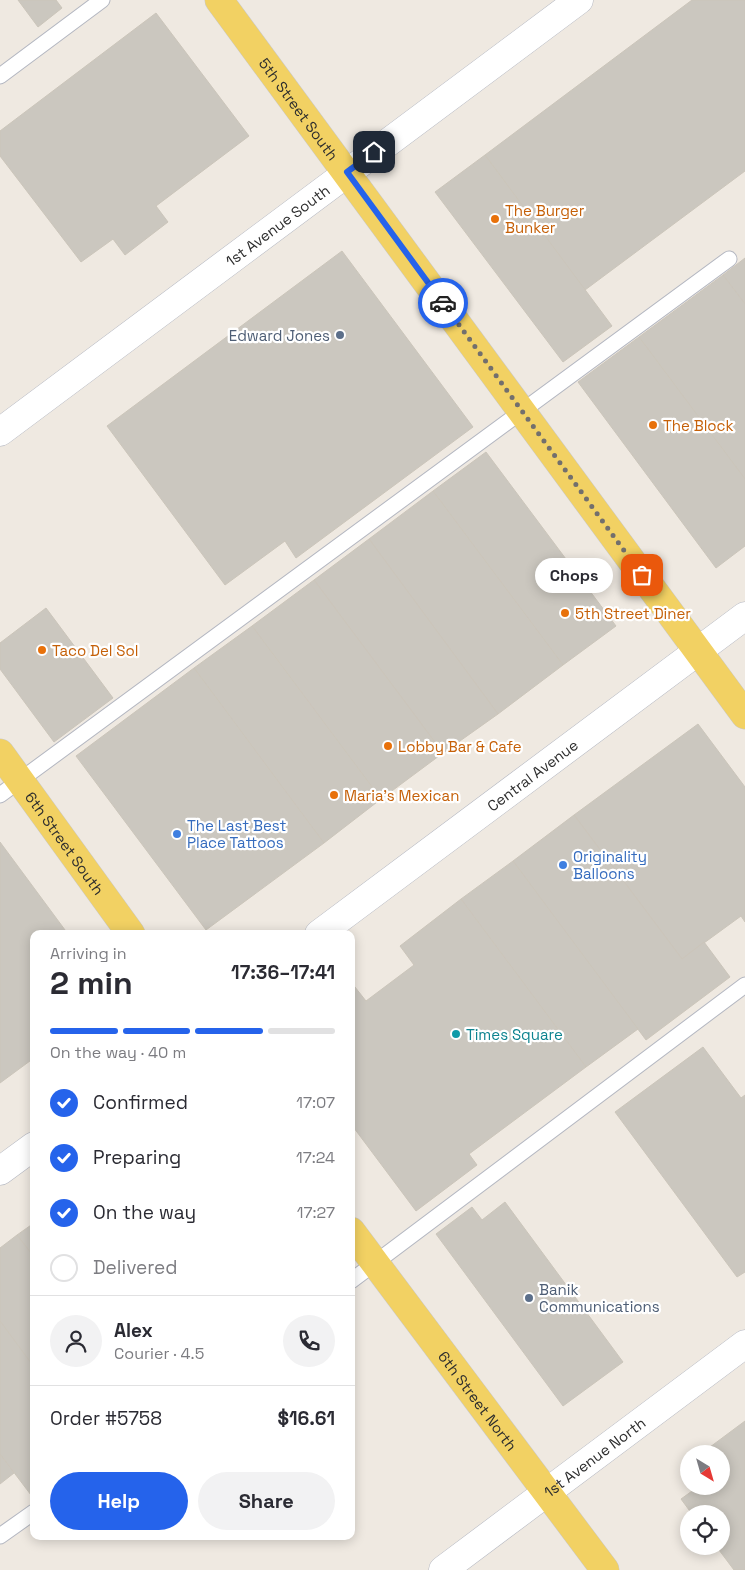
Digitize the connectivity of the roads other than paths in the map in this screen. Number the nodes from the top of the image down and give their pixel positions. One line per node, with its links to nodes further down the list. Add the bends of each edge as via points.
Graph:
1 (102, 0): 4 (lane)
2 (219, 0): 5 (main road, 5th Street South)
3 (579, 0): 5 (street, 1st Avenue South)
4 (0, 76)
5 (347, 172): 7 (main road, 5th Street South); 8 (street, 1st Avenue South)
6 (729, 259): 7 (lane)
7 (522, 411): 10 (main road, 5th Street South); 13 (lane)
8 (0, 432)
9 (745, 616): 10 (street, Central Avenue)
10 (698, 652): 11 (main road, 5th Street South); 15 (street, Central Avenue)
11 (745, 715)
12 (0, 753): 13 (main road, 6th Street South)
13 (10, 787): 14 (main road, 6th Street South)
14 (128, 930)
15 (324, 930)
16 (745, 984): 20 (lane)
17 (30, 1149): 18 (street)
18 (0, 1171)
19 (355, 1236): 20 (main road, 6th Street North)
20 (376, 1264): 21 (lane); 23 (main road, 6th Street North)
21 (355, 1279)
22 (745, 1344): 23 (street, 1st Avenue North)
23 (548, 1494): 26 (street, 1st Avenue North); 27 (main road, 6th Street North)
24 (30, 1515): 25 (lane)
25 (0, 1536)
26 (443, 1570)
27 (605, 1570)

